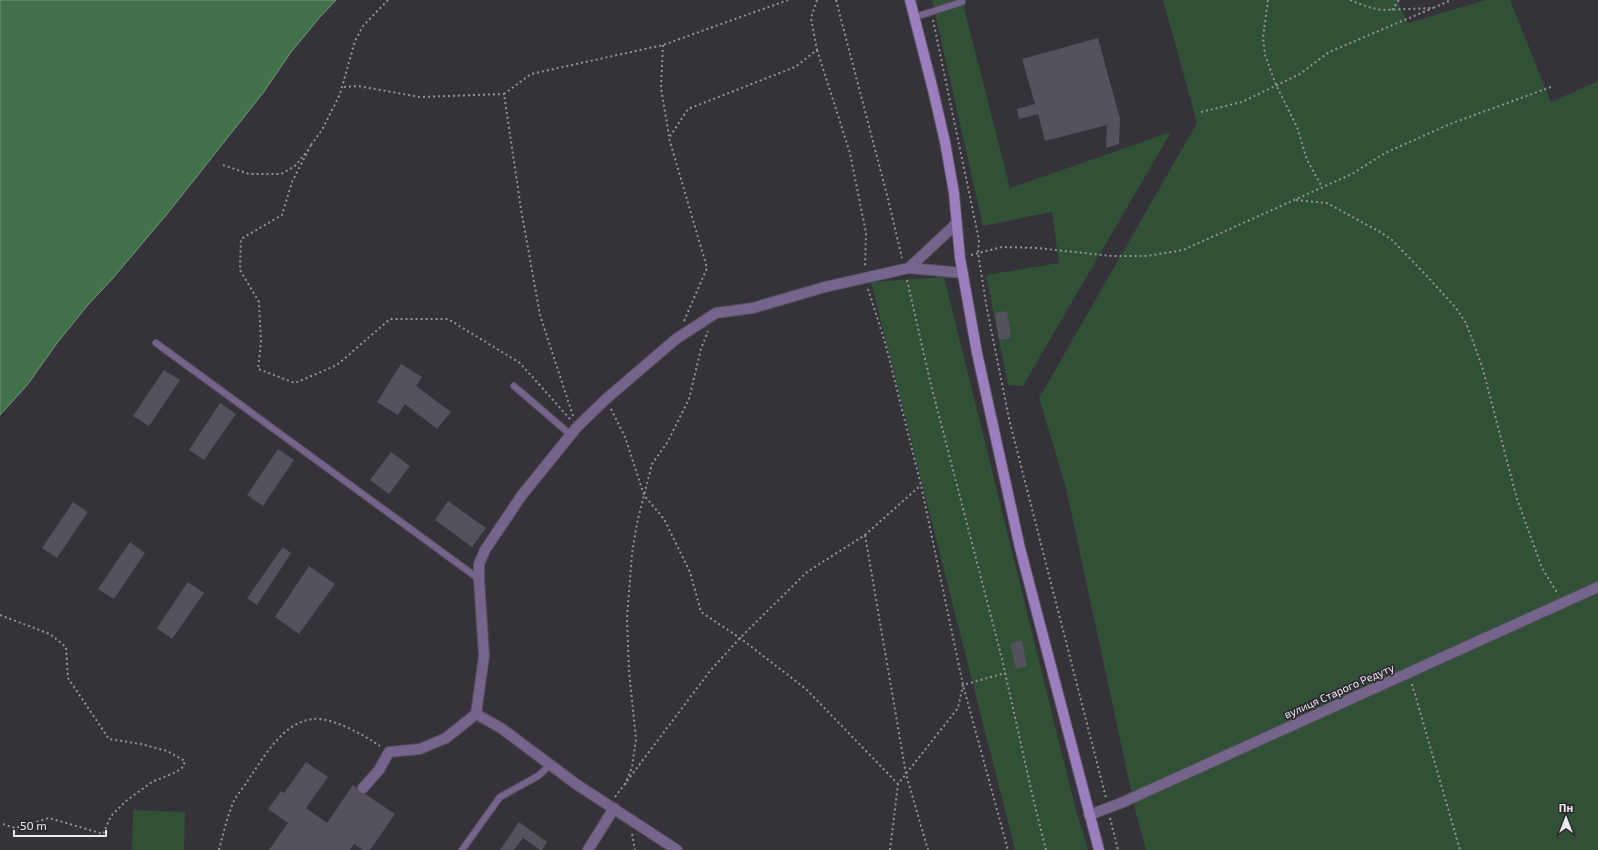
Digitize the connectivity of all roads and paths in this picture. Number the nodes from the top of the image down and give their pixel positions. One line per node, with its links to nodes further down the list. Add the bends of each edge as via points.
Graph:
1 (388, 0): 18 (path, via 360,31)
2 (788, 0): 15 (path)
3 (817, 0): 16 (path, via 811,18)
4 (836, 0): 30 (path)
5 (910, 0): 14 (main road)
6 (1268, 0): 17 (path, via 1263,38 1265,54)
7 (1350, 0): 12 (path, via 1368,7)
8 (1399, 0): 12 (path)
9 (1451, 0): 11 (path)
10 (962, 2): 13 (lane)
11 (1432, 8): 12 (path); 17 (path, via 1329,52 1300,74)
12 (1392, 10)
13 (931, 11): 14 (lane); 28 (path, via 979,240)
14 (914, 17): 27 (main road, via 945,142 954,192)
15 (663, 45): 20 (path, via 531,74); 22 (path, via 661,88)
16 (817, 50): 22 (path, via 795,67 688,109); 32 (path, via 850,154 866,233)
17 (1276, 85): 21 (path, via 1242,102); 25 (path, via 1296,127 1307,160)
18 (344, 86): 20 (path, via 358,86 420,97); 23 (path, via 322,130)
19 (1550, 87): 25 (path, via 1450,124)
20 (504, 94): 38 (path, via 540,315)
21 (1201, 112)
22 (669, 138): 34 (path, via 706,268)
23 (311, 145): 24 (path, via 296,166 281,174 249,174); 38 (path, via 292,182 282,215 241,239 240,270 259,302 261,342 258,369 296,383 337,365 390,319 448,319 520,363)
24 (223, 165)
25 (1322, 187): 26 (path)
26 (1294, 200): 28 (path, via 1183,250 1147,256 1112,256 1002,247); 44 (path, via 1327,203 1392,240 1456,308 1466,323 1482,366 1517,499 1542,568)
27 (956, 224): 29 (main road); 30 (street)
28 (978, 253): 29 (path); 58 (path, via 1010,423)
29 (960, 258): 31 (main road)
30 (906, 269): 31 (street); 32 (street); 48 (path, via 931,385)
31 (963, 273): 59 (main road, via 977,353 1020,548)
32 (865, 278): 33 (street, via 753,308); 39 (path, via 885,342)
33 (716, 313): 34 (street); 40 (path, via 701,349 689,399 667,443 652,464)
34 (676, 338): 37 (street)
35 (156, 343): 42 (lane)
36 (514, 386): 38 (lane)
37 (606, 399): 38 (street); 40 (path, via 625,437)
38 (574, 431): 42 (street, via 522,495 485,550 479,564)
39 (921, 485): 41 (path); 49 (path)
40 (644, 495): 46 (path, via 664,519 690,572 701,612); 55 (path, via 632,554 627,618 636,739 632,767)
41 (865, 535): 46 (path, via 807,572); 53 (path)
42 (479, 579): 50 (street, via 484,656)
43 (1598, 587): 44 (street, вулиця Старого Редуту)
44 (1562, 602): 47 (street, вулиця Старого Редуту)
45 (0, 615): 60 (path, via 50,634 66,647 68,678 109,739 167,751 184,761 183,767 176,772 152,782 126,801 111,816 103,834 48,818 15,828)
46 (740, 638): 54 (path, via 806,689); 55 (path, via 710,671)
47 (1409, 673): 58 (street, вулиця Старого Редуту); 71 (path)
48 (1005, 674): 49 (path); 68 (path)
49 (963, 685): 53 (path, via 958,708); 67 (path)
50 (476, 714): 51 (street, via 446,738 420,749); 52 (street, via 501,728)
51 (389, 752): 56 (street, via 379,770); 61 (path, via 366,737 332,722 314,718 299,722 272,744 234,802)
52 (550, 765): 57 (street); 62 (lane, via 538,776 500,797)
53 (906, 774): 54 (path); 66 (path)
54 (898, 784): 65 (path)
55 (625, 785): 57 (path)
56 (363, 788)
57 (611, 806): 63 (street); 64 (street)
58 (1108, 808): 59 (street, вулиця Старого Редуту); 70 (path)
59 (1089, 814): 69 (main road)
60 (0, 823)
61 (219, 850)
62 (462, 850)
63 (588, 850)
64 (676, 850)
65 (890, 850)
66 (928, 850)
67 (1008, 850)
68 (1046, 850)
69 (1099, 850)
70 (1118, 850)
71 (1460, 850)

